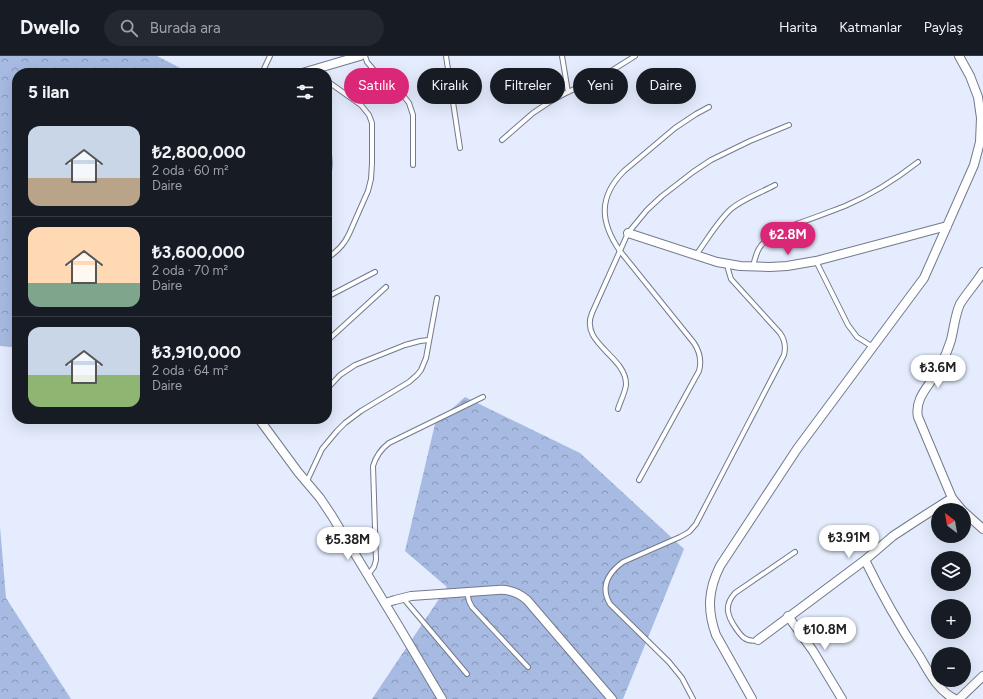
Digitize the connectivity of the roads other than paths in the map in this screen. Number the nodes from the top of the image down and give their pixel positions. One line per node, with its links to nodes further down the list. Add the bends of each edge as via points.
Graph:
1 (270, 56): 9 (lane)
2 (360, 56): 10 (street)
3 (365, 56): 18 (lane, via 373,69 399,90 409,103 413,115)
4 (446, 56): 16 (lane)
5 (562, 56): 12 (lane)
6 (635, 56): 8 (lane)
7 (959, 56): 20 (street, via 978,97 981,130 974,165)
8 (629, 57): 12 (lane, via 611,71)
9 (264, 68)
10 (326, 68)
11 (332, 85): 23 (lane, via 361,105 369,114 372,128 372,163 368,191 350,234)
12 (568, 92): 15 (lane, via 538,110)
13 (709, 107): 22 (lane, via 666,135 614,183 604,208 607,226)
14 (789, 125): 21 (lane, via 730,150 693,172 647,210)
15 (502, 140)
16 (460, 148)
17 (918, 162): 27 (lane, via 861,199 778,231 760,247)
18 (413, 165)
19 (775, 185): 24 (lane, via 731,209)
20 (946, 226): 25 (street); 35 (street, via 924,278)
21 (628, 233): 22 (lane); 24 (street)
22 (620, 251): 38 (lane, via 589,323 592,335 624,374 626,388); 40 (lane, via 694,343 701,360 699,371)
23 (332, 254)
24 (696, 255): 26 (street)
25 (816, 261): 27 (street, via 787,266); 35 (lane, via 848,325 857,337)
26 (728, 264): 27 (street); 59 (lane, via 731,279 780,333 785,343 784,355 696,524 680,537 623,562 611,574 606,587 606,596 610,604 669,662 682,678)
27 (753, 267)
28 (375, 272): 31 (lane)
29 (983, 272): 42 (street, via 960,304 944,360 917,406 918,417)
30 (386, 287): 33 (lane)
31 (332, 294)
32 (437, 298): 34 (lane)
33 (332, 336)
34 (429, 340): 36 (lane, via 405,345 355,365); 41 (lane, via 424,364 417,375 361,411 336,431 322,449)
35 (873, 347): 60 (street, via 797,449 720,566 713,583 710,609 713,627)
36 (332, 384)
37 (483, 397): 48 (lane, via 390,443 378,453 373,466 376,560)
38 (618, 409)
39 (263, 424): 41 (street)
40 (639, 480)
41 (307, 481): 48 (street)
42 (952, 498): 43 (street); 47 (street, via 918,518)
43 (956, 503)
44 (971, 518): 45 (street)
45 (983, 529)
46 (796, 552): 53 (lane, via 734,593 730,600 728,616 741,636 748,640)
47 (865, 560): 52 (street); 62 (street, via 897,620 933,678 943,691)
48 (368, 575): 51 (street)
49 (467, 592): 50 (street); 54 (lane, via 472,606); 58 (street, via 503,590 523,597)
50 (403, 597): 51 (street); 55 (lane)
51 (385, 603): 57 (street)
52 (788, 616): 53 (street); 61 (street)
53 (758, 640)
54 (528, 667)
55 (467, 674)
56 (983, 676): 63 (street)
57 (442, 699)
58 (612, 699)
59 (693, 699)
60 (752, 699)
61 (842, 699)
62 (955, 699)
63 (959, 699)

